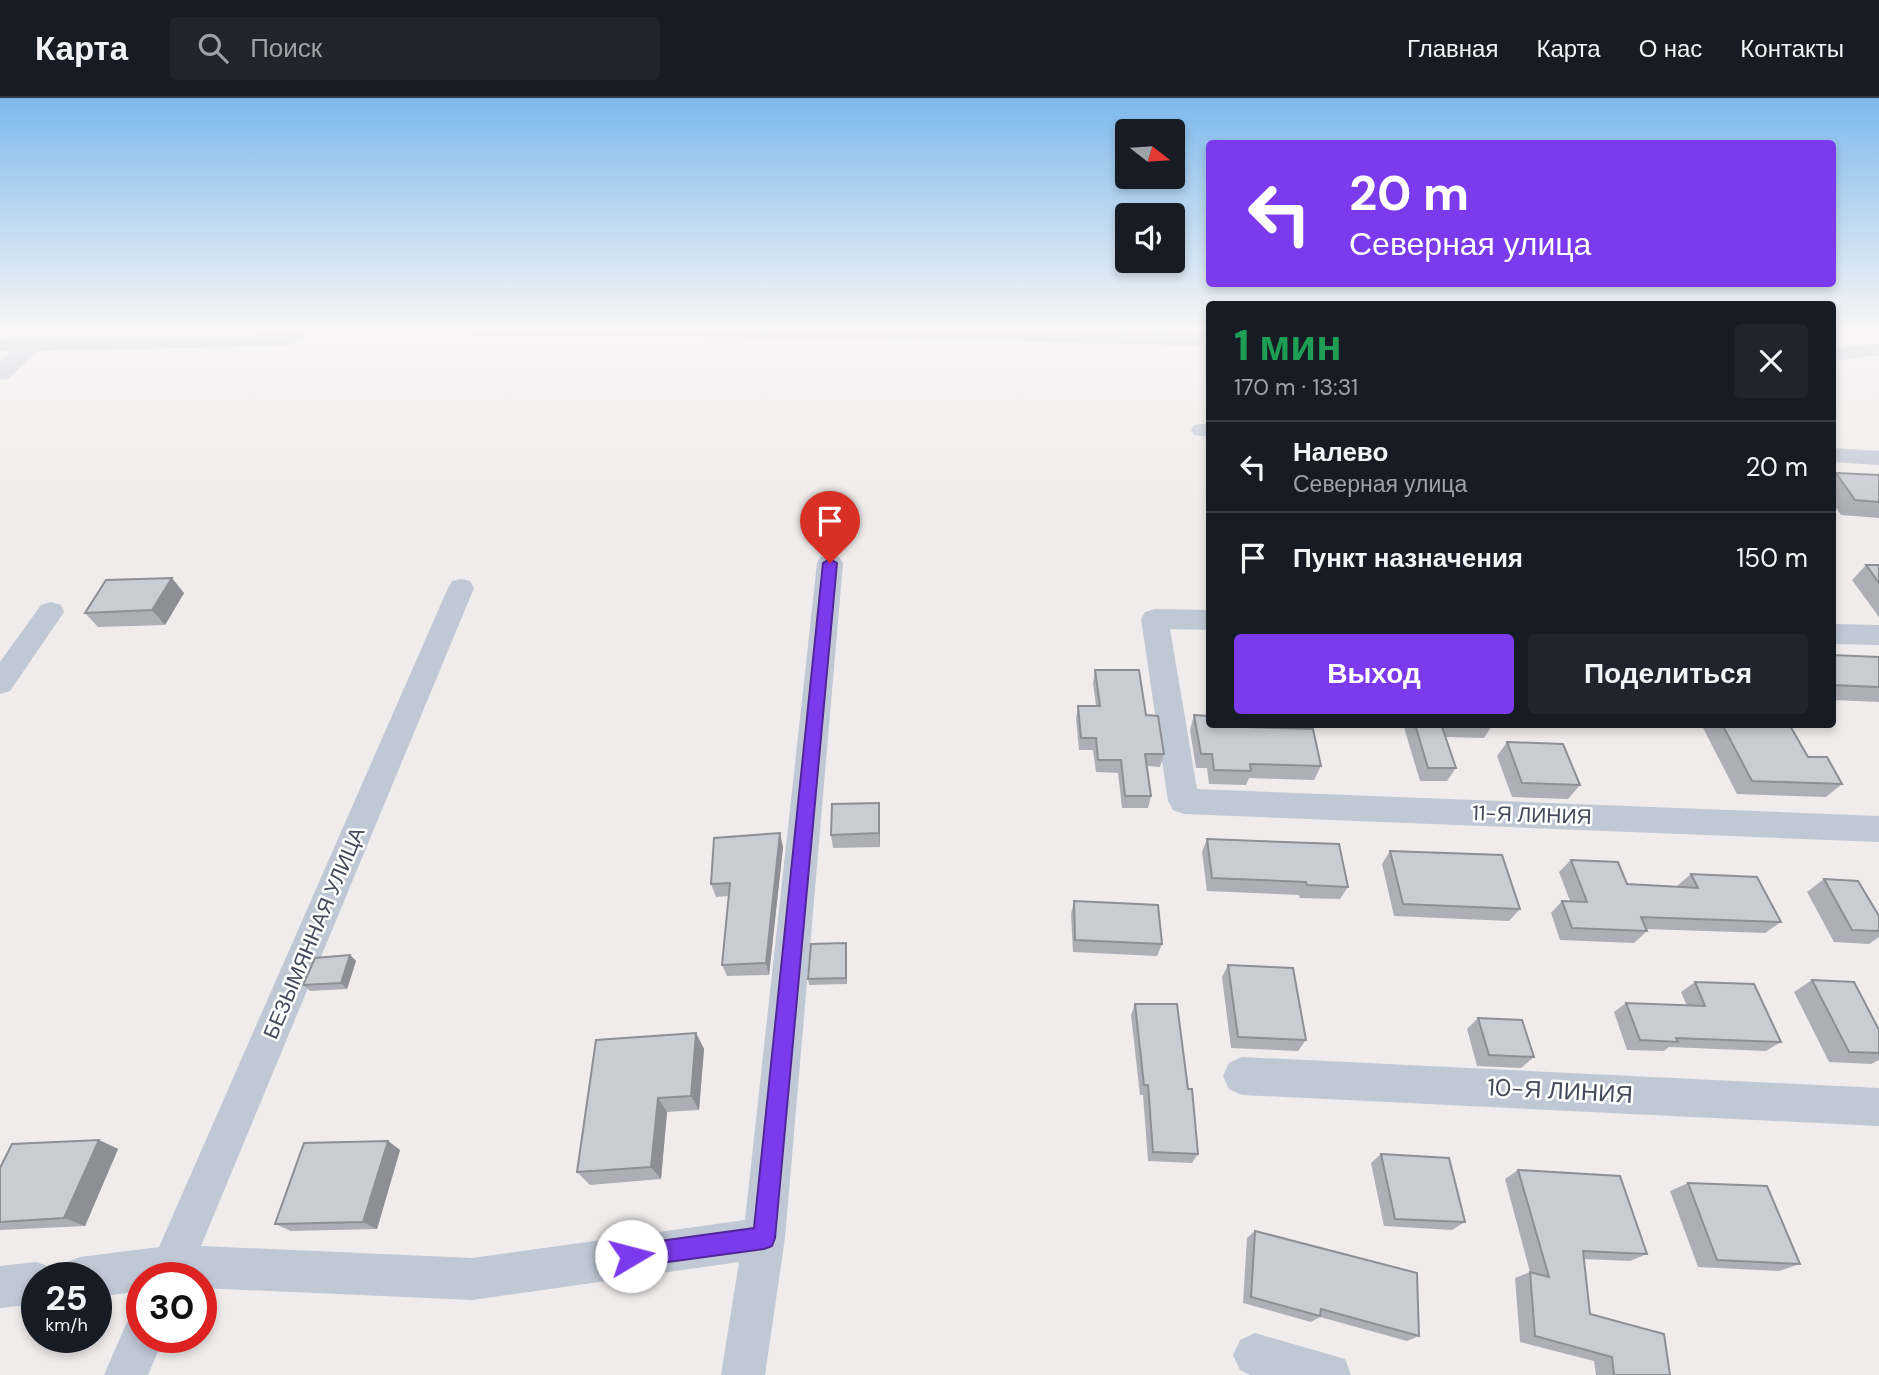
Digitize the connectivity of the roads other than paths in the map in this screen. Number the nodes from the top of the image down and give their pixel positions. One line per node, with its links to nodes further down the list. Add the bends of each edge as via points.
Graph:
1 (1836, 455): 2 (street)
2 (1879, 458)
3 (830, 563): 13 (street)
4 (461, 588): 14 (street, БЕЗЫМЯННАЯ УЛИЦА)
5 (51, 612): 9 (street)
6 (1206, 620): 10 (street, 11-Я ЛИНИЯ, via 1155,619 1184,801)
7 (1836, 634): 8 (street)
8 (1879, 635)
9 (0, 683)
10 (1879, 829)
11 (1242, 1076): 12 (street, 10-Я ЛИНИЯ)
12 (1879, 1107)
13 (764, 1238): 15 (street, via 472,1279); 21 (street)
14 (173, 1262)
15 (217, 1273)
16 (21, 1285): 17 (street)
17 (0, 1287)
18 (135, 1353): 20 (street)
19 (1255, 1355): 22 (street)
20 (126, 1375)
21 (743, 1375)
22 (1329, 1375)

